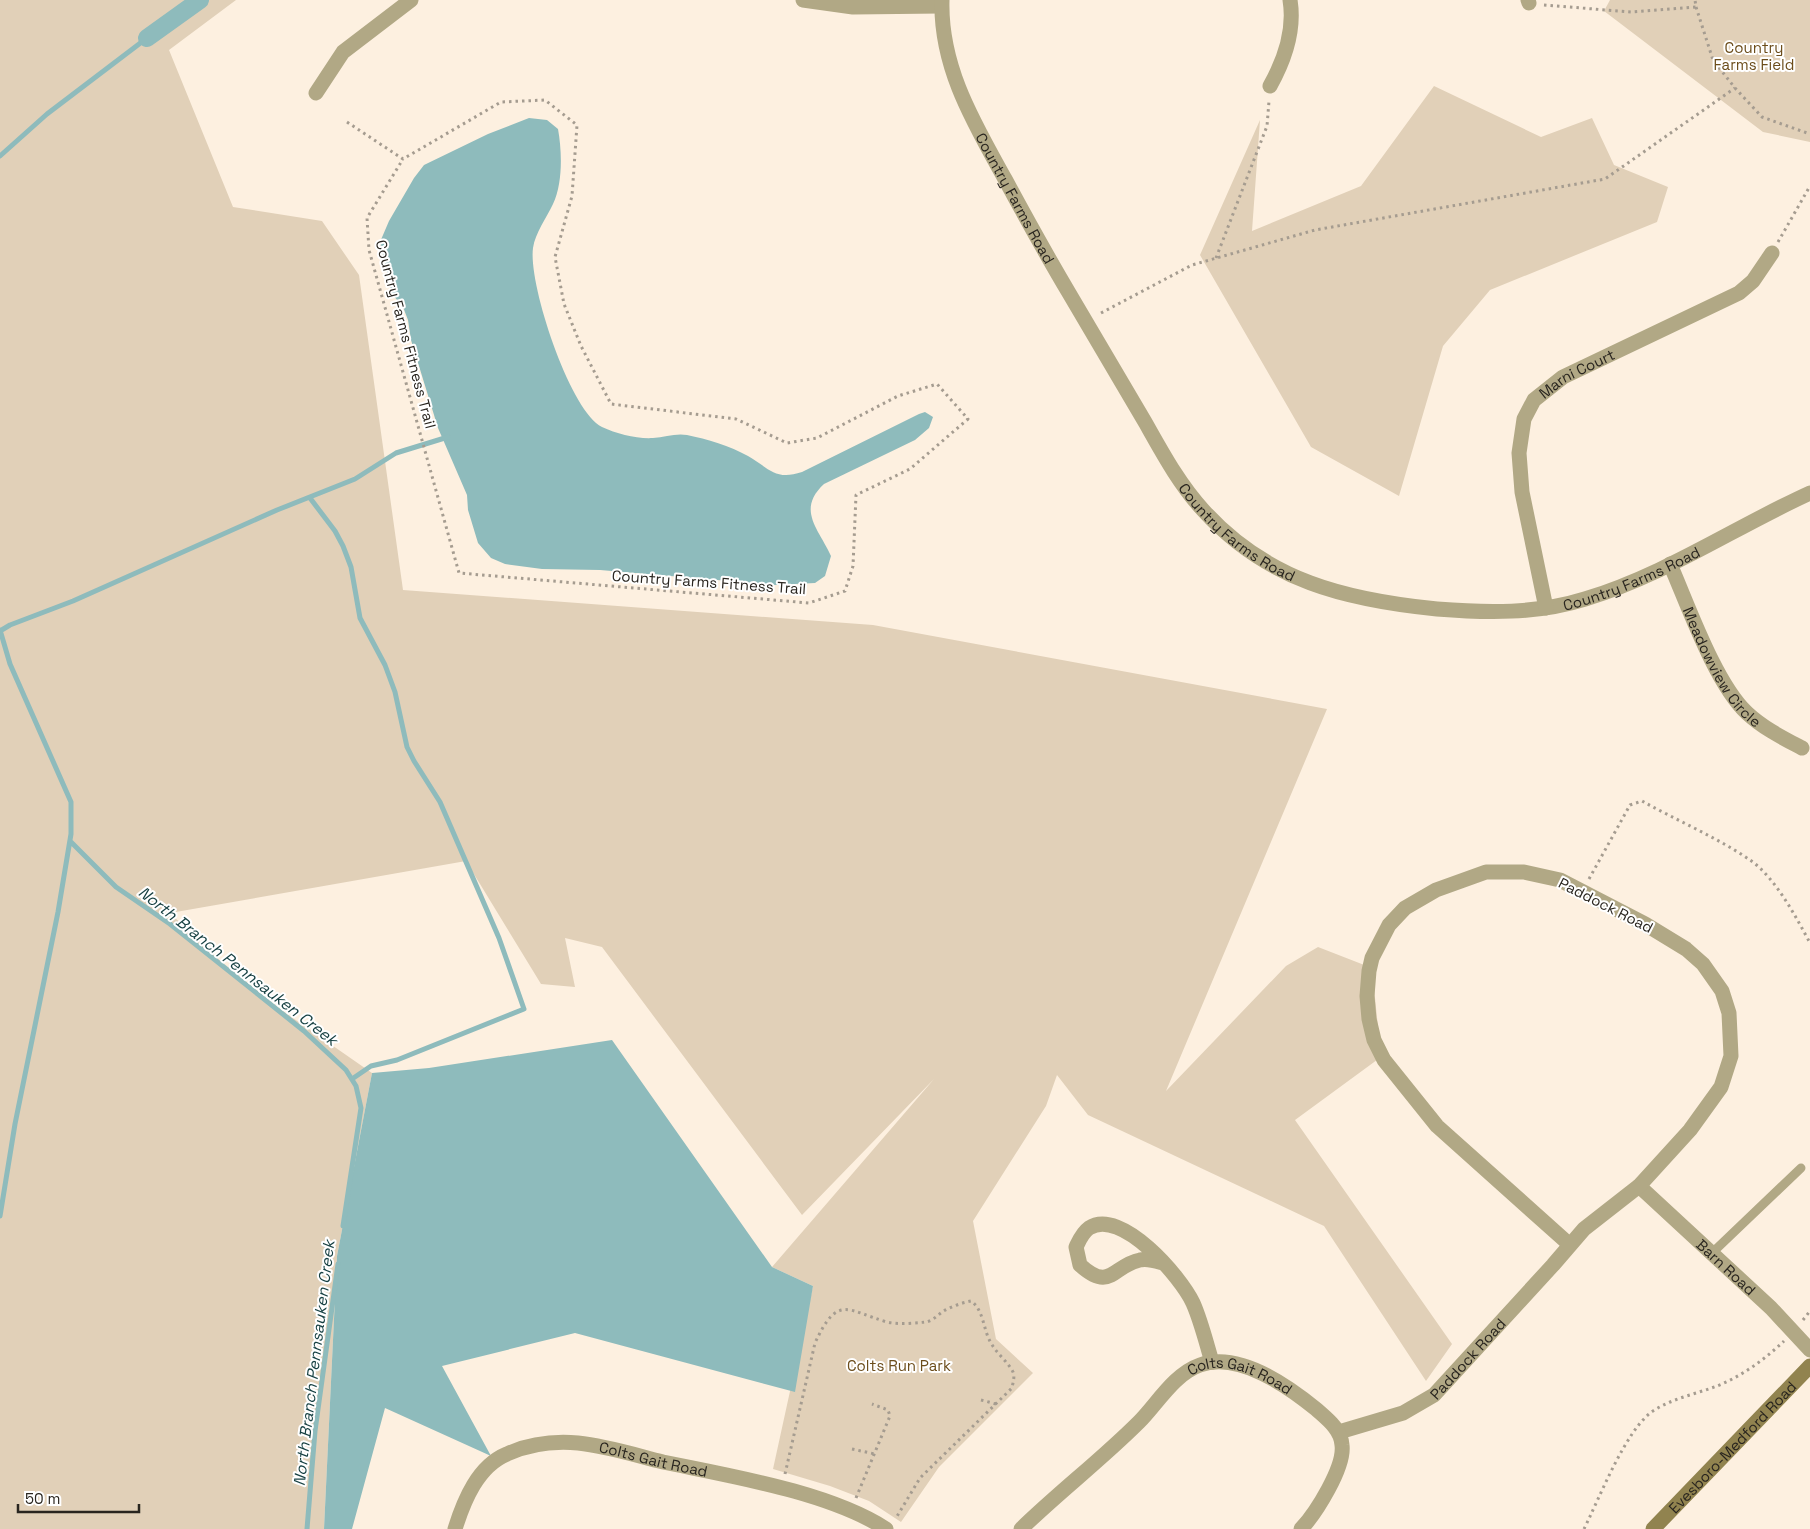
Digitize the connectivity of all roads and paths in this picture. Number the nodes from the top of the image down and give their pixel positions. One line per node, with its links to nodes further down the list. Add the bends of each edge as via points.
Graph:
1 (411, 0): 10 (street, via 343,52)
2 (803, 0): 6 (street, via 853,7)
3 (1290, 0): 8 (street, via 1286,47 1281,66)
4 (1694, 0): 7 (path)
5 (1528, 1): 7 (path, via 1580,10 1631,12)
6 (941, 3): 20 (street, Country Farms Road, via 949,62 986,148 1171,467 1219,528 1282,571 1351,597 1470,611 1519,612)
7 (1696, 7): 9 (path, via 1713,60)
8 (1270, 86): 16 (path, via 1267,126)
9 (1735, 88): 12 (path, via 1762,117); 16 (path, via 1605,179 1315,230)
10 (316, 93)
11 (347, 122): 13 (path)
12 (1810, 134)
13 (403, 158): 13 (path, Country Farms Fitness Trail, via 501,102 544,100 577,125 572,196 555,256 564,304 581,346 612,404 736,419 787,444 817,438 898,396 937,384 968,419 910,469 856,495 854,566 845,591 809,602 459,573 369,250 367,218)
14 (1810, 186): 15 (path)
15 (1772, 253): 20 (street, Marni Court, via 1753,281 1739,293 1563,377 1534,400 1520,435 1519,463)
16 (1215, 258): 17 (path, via 1192,265)
17 (1101, 313)
18 (1810, 492): 19 (street, Country Farms Road)
19 (1670, 564): 20 (street, Country Farms Road, via 1609,591); 21 (street, Meadowview Circle, via 1695,623 1733,696 1745,712 1761,725)
20 (1546, 608)
21 (1807, 746)
22 (1582, 891): 23 (path, via 1630,805 1642,801 1751,860 1767,876); 25 (street, Paddock Road, via 1656,930 1695,956 1716,981 1729,1013 1731,1056 1721,1087 1699,1120); 26 (street, Paddock Road, via 1549,877 1498,871 1472,876 1436,890 1405,908 1389,925 1372,958 1367,996 1369,1019 1379,1050 1437,1126)
23 (1810, 943)
24 (1801, 1168): 27 (lane)
25 (1639, 1186): 26 (street, Paddock Road, via 1584,1229); 27 (street, Barn Road)
26 (1570, 1245): 37 (street, Paddock Road, via 1434,1395 1403,1413)
27 (1712, 1253): 30 (street, Barn Road)
28 (1163, 1263): 28 (street, via 1117,1226 1096,1225 1088,1229 1076,1248 1080,1265 1097,1276 1116,1274 1139,1260); 32 (street, via 1176,1276 1193,1303)
29 (1810, 1311): 30 (path)
30 (1794, 1332): 31 (street, Barn Road); 46 (path, via 1767,1358 1742,1374 1652,1411 1628,1440)
31 (1810, 1350)
32 (1212, 1362): 37 (street, Colts Gait Road, via 1242,1366 1273,1379 1299,1396); 44 (street, Colts Gait Road, via 1192,1368 1180,1378 1126,1435)
33 (1810, 1366): 47 (street, Evesboro-Medford Road)
34 (981, 1400): 36 (path)
35 (872, 1404): 39 (path, via 888,1410 890,1416)
36 (996, 1404): 40 (path, via 1012,1388 1014,1378 992,1345 980,1313 970,1302 943,1311 928,1322 897,1324 845,1308 836,1312 815,1343); 42 (path, via 920,1478)
37 (1339, 1432): 45 (street, via 1342,1452 1335,1472 1316,1510)
38 (852, 1449): 39 (path)
39 (875, 1454): 41 (path)
40 (782, 1489): 41 (street, Colts Gait Road); 43 (street, Colts Gait Road, via 597,1446 541,1444 506,1454 491,1464 468,1495)
41 (851, 1511): 42 (street, Colts Gait Road)
42 (890, 1525)
43 (456, 1529)
44 (1020, 1529)
45 (1301, 1529)
46 (1584, 1529)
47 (1653, 1529)

